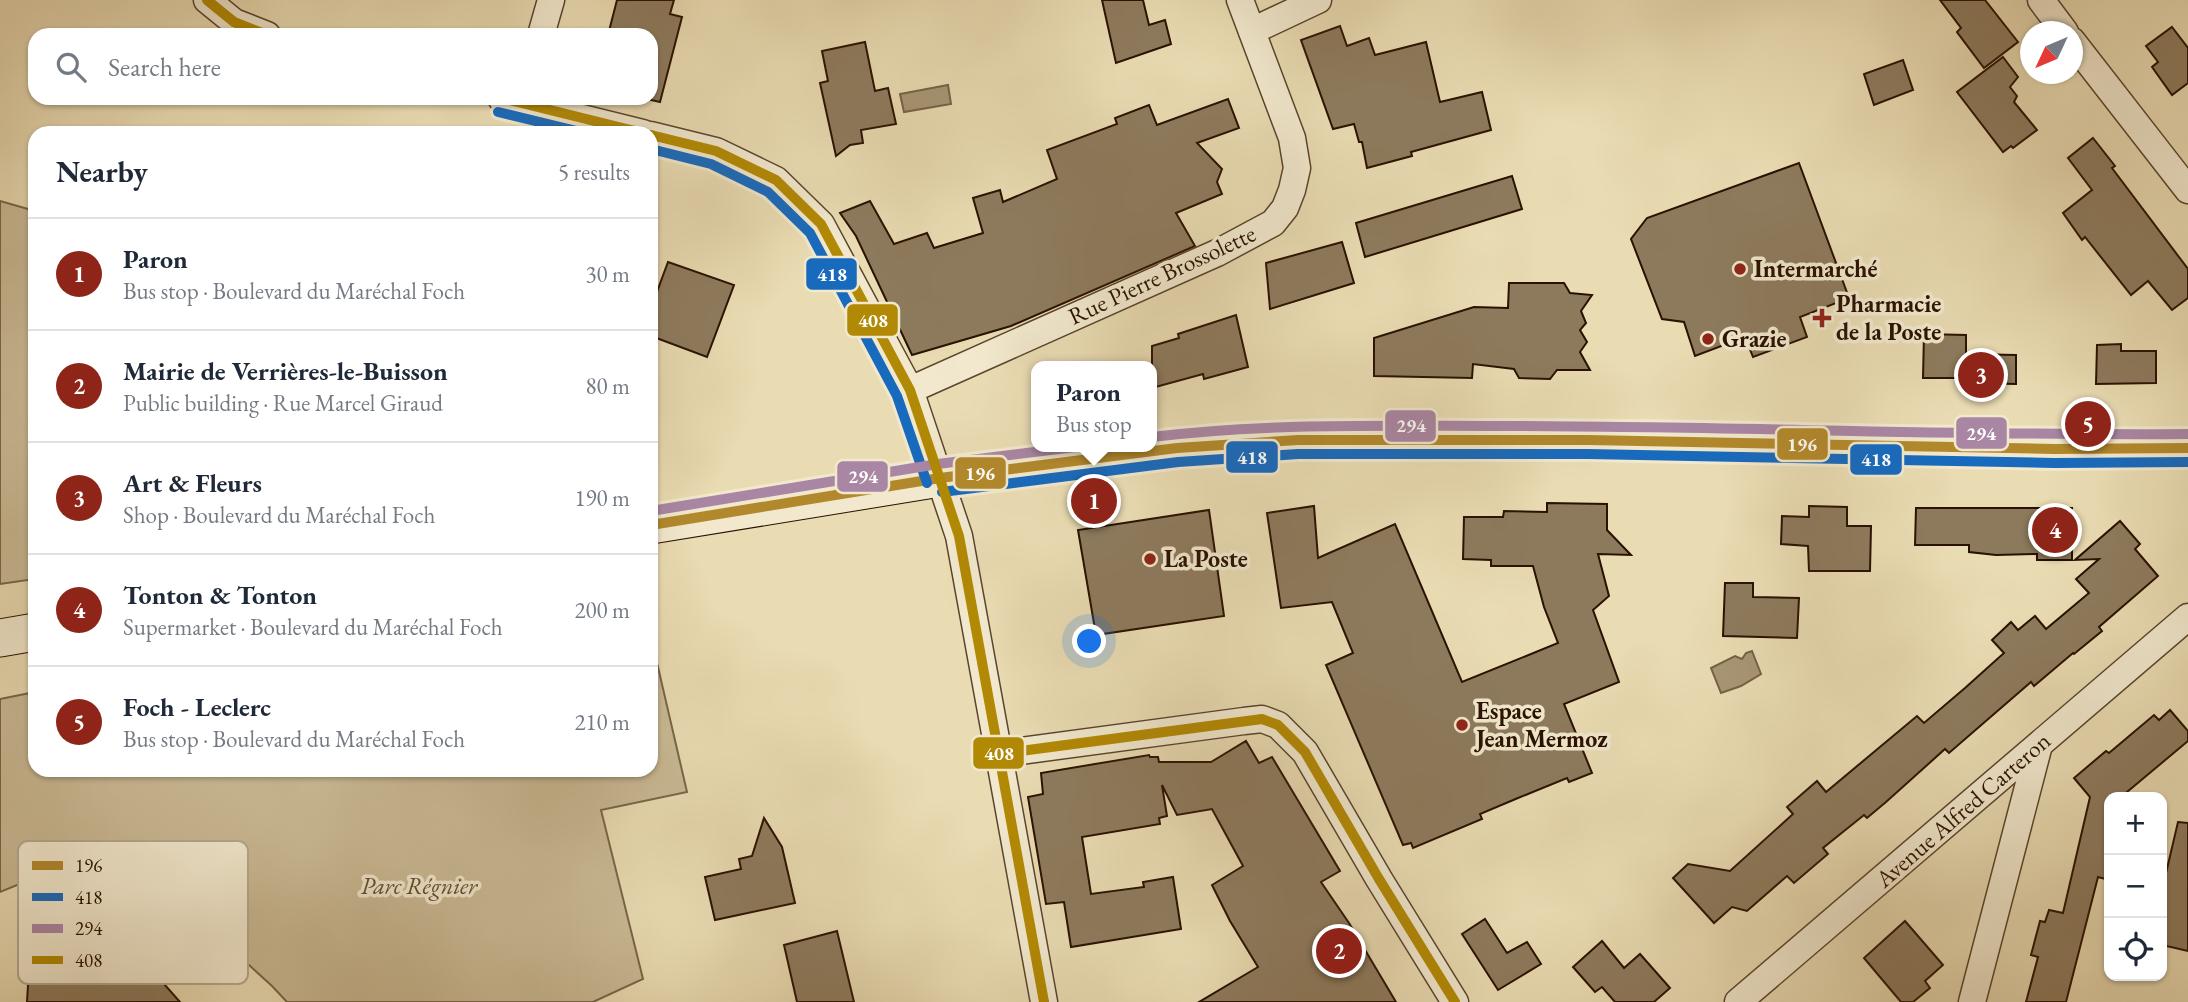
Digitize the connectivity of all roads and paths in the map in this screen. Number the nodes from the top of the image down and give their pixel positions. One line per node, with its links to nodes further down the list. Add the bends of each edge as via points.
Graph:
1 (207, 0): 7 (street, via 233,22)
2 (551, 0): 8 (street)
3 (1240, 0): 9 (street, Rue Pierre Brossolette)
4 (1318, 0): 9 (street)
5 (2041, 0): 6 (street)
6 (2057, 21)
7 (249, 28)
8 (543, 28)
9 (1252, 31): 15 (street, Rue Pierre Brossolette, via 1292,138 1297,168 1285,208 1273,223 1217,253)
10 (2083, 54): 14 (street)
11 (535, 105): 12 (street)
12 (616, 126)
13 (658, 137): 15 (street, via 716,151 776,180 821,224)
14 (2188, 190)
15 (910, 390): 19 (street)
16 (2188, 448): 17 (street, via 1298,440)
17 (1157, 451)
18 (1145, 452): 19 (street)
19 (940, 478): 20 (street); 25 (street, via 959,536)
20 (658, 523)
21 (2188, 617): 24 (street, Avenue Alfred Carteron)
22 (28, 633): 23 (street)
23 (0, 638)
24 (2039, 745): 28 (street, Avenue Alfred Carteron); 29 (street)
25 (998, 754): 26 (street); 27 (street, via 1262,719 1278,725 1305,752)
26 (1044, 1002)
27 (1455, 1002)
28 (1738, 1002)
29 (1972, 1002)

